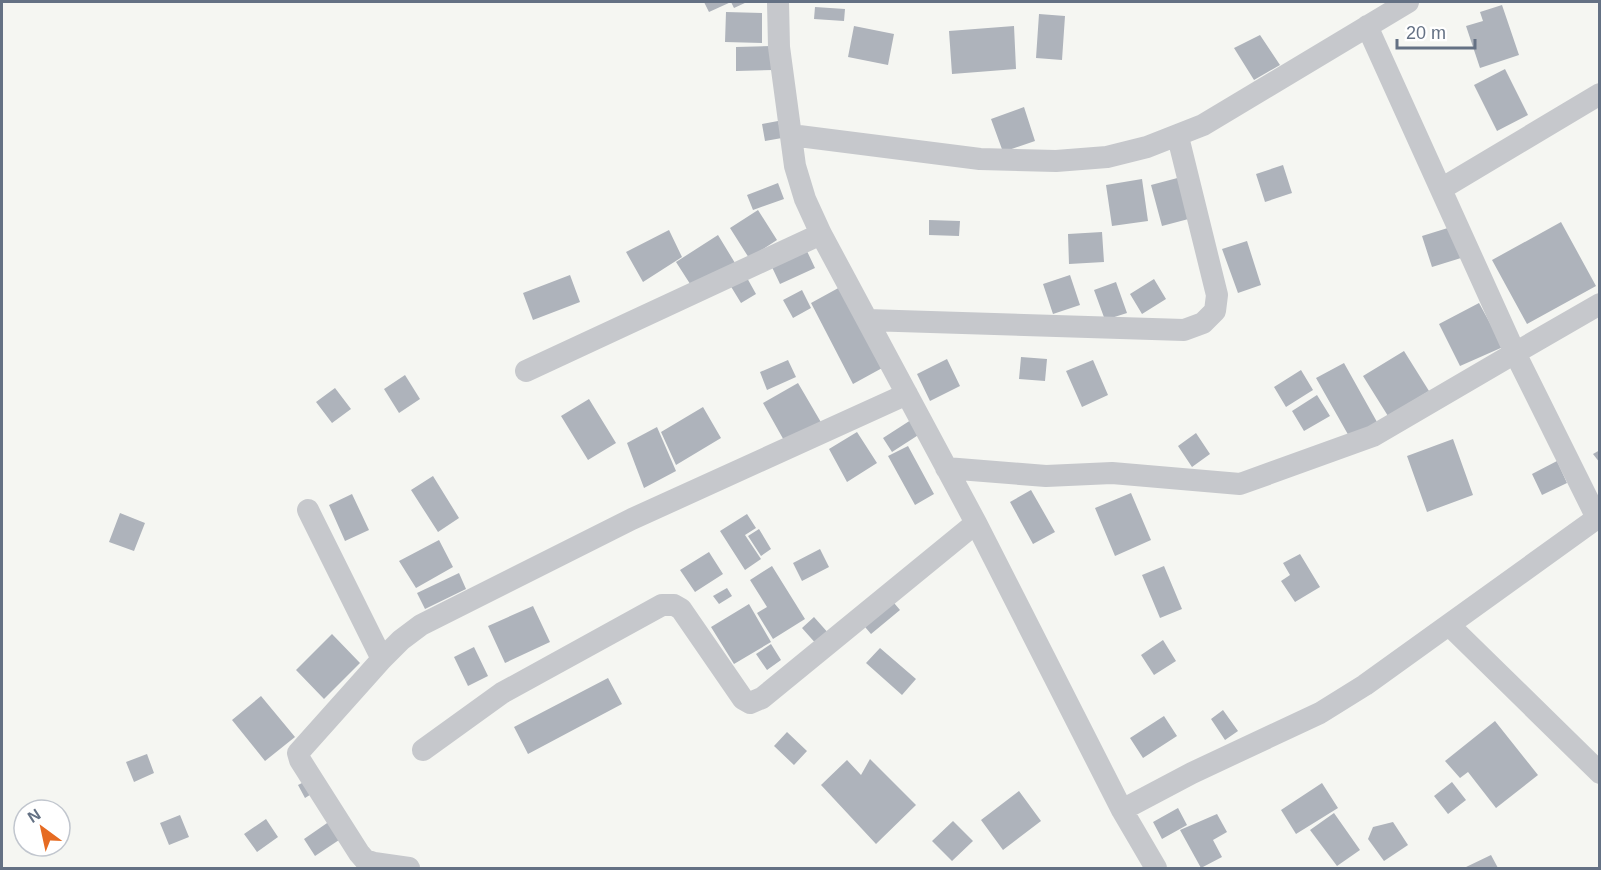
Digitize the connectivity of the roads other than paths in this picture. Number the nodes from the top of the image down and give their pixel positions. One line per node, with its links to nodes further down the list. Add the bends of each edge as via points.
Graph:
1 (778, 2): 5 (street, via 779,47)
2 (1408, 2): 3 (street)
3 (1367, 26): 6 (street, via 1213,120); 7 (street)
4 (1599, 94): 7 (street)
5 (791, 135): 6 (street, via 980,159 1045,160 1107,157); 8 (street, via 795,166)
6 (1178, 137): 10 (street, via 1217,295 1215,311 1203,323 1184,330)
7 (1441, 189): 11 (street)
8 (821, 234): 10 (street); 12 (street)
9 (1599, 304): 11 (street)
10 (867, 320): 13 (street)
11 (1515, 353): 14 (street, via 1372,436 1240,484 1112,473 1046,476); 16 (street)
12 (526, 371)
13 (907, 394): 14 (street); 19 (street, via 632,519 440,614 401,640)
14 (946, 468): 17 (street)
15 (308, 510): 19 (street)
16 (1598, 517): 18 (street)
17 (976, 523): 20 (street, via 762,698 750,703 743,699 681,609 662,605 502,693); 22 (street)
18 (1449, 625): 21 (street); 22 (street, via 1320,713)
19 (382, 659): 23 (street, via 298,753 365,860)
20 (423, 750)
21 (1599, 774)
22 (1122, 810): 24 (street)
23 (409, 868)
24 (1156, 868)

